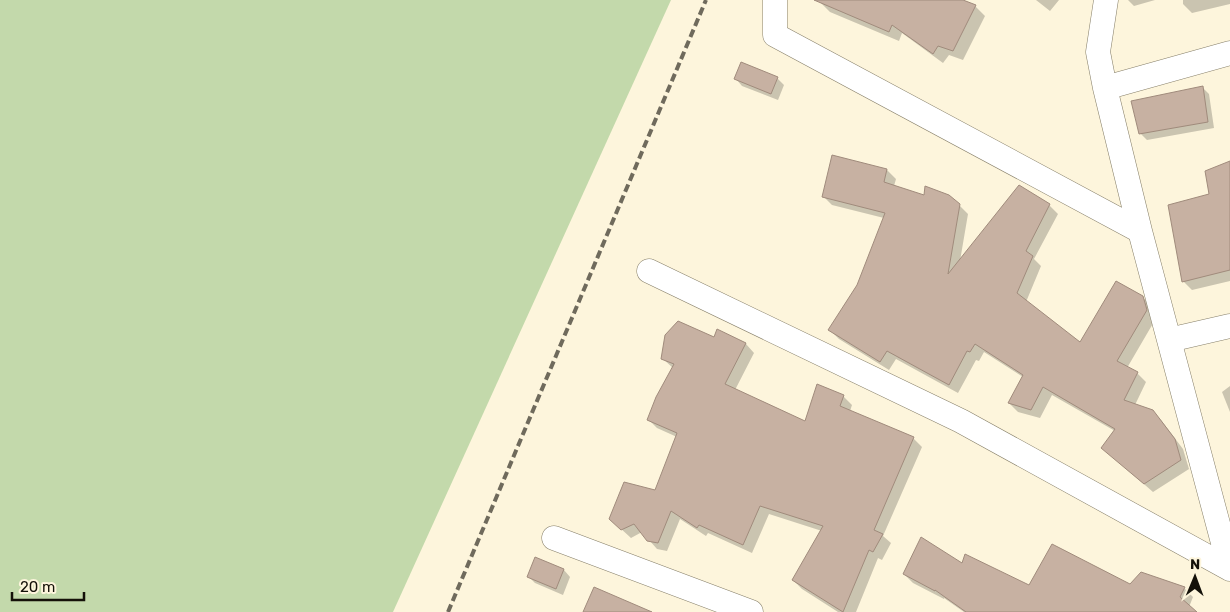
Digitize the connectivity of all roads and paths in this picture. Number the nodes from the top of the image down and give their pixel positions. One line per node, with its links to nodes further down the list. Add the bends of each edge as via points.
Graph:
1 (775, 0): 5 (street, via 775,36)
2 (1106, 0): 4 (street, via 1098,52)
3 (1230, 54): 4 (street)
4 (1105, 88): 5 (street)
5 (1140, 231): 8 (street)
6 (649, 271): 8 (street, via 961,421 1230,569)
7 (1230, 326): 8 (street)
8 (1169, 340)
9 (554, 538): 10 (street)
10 (751, 612)

